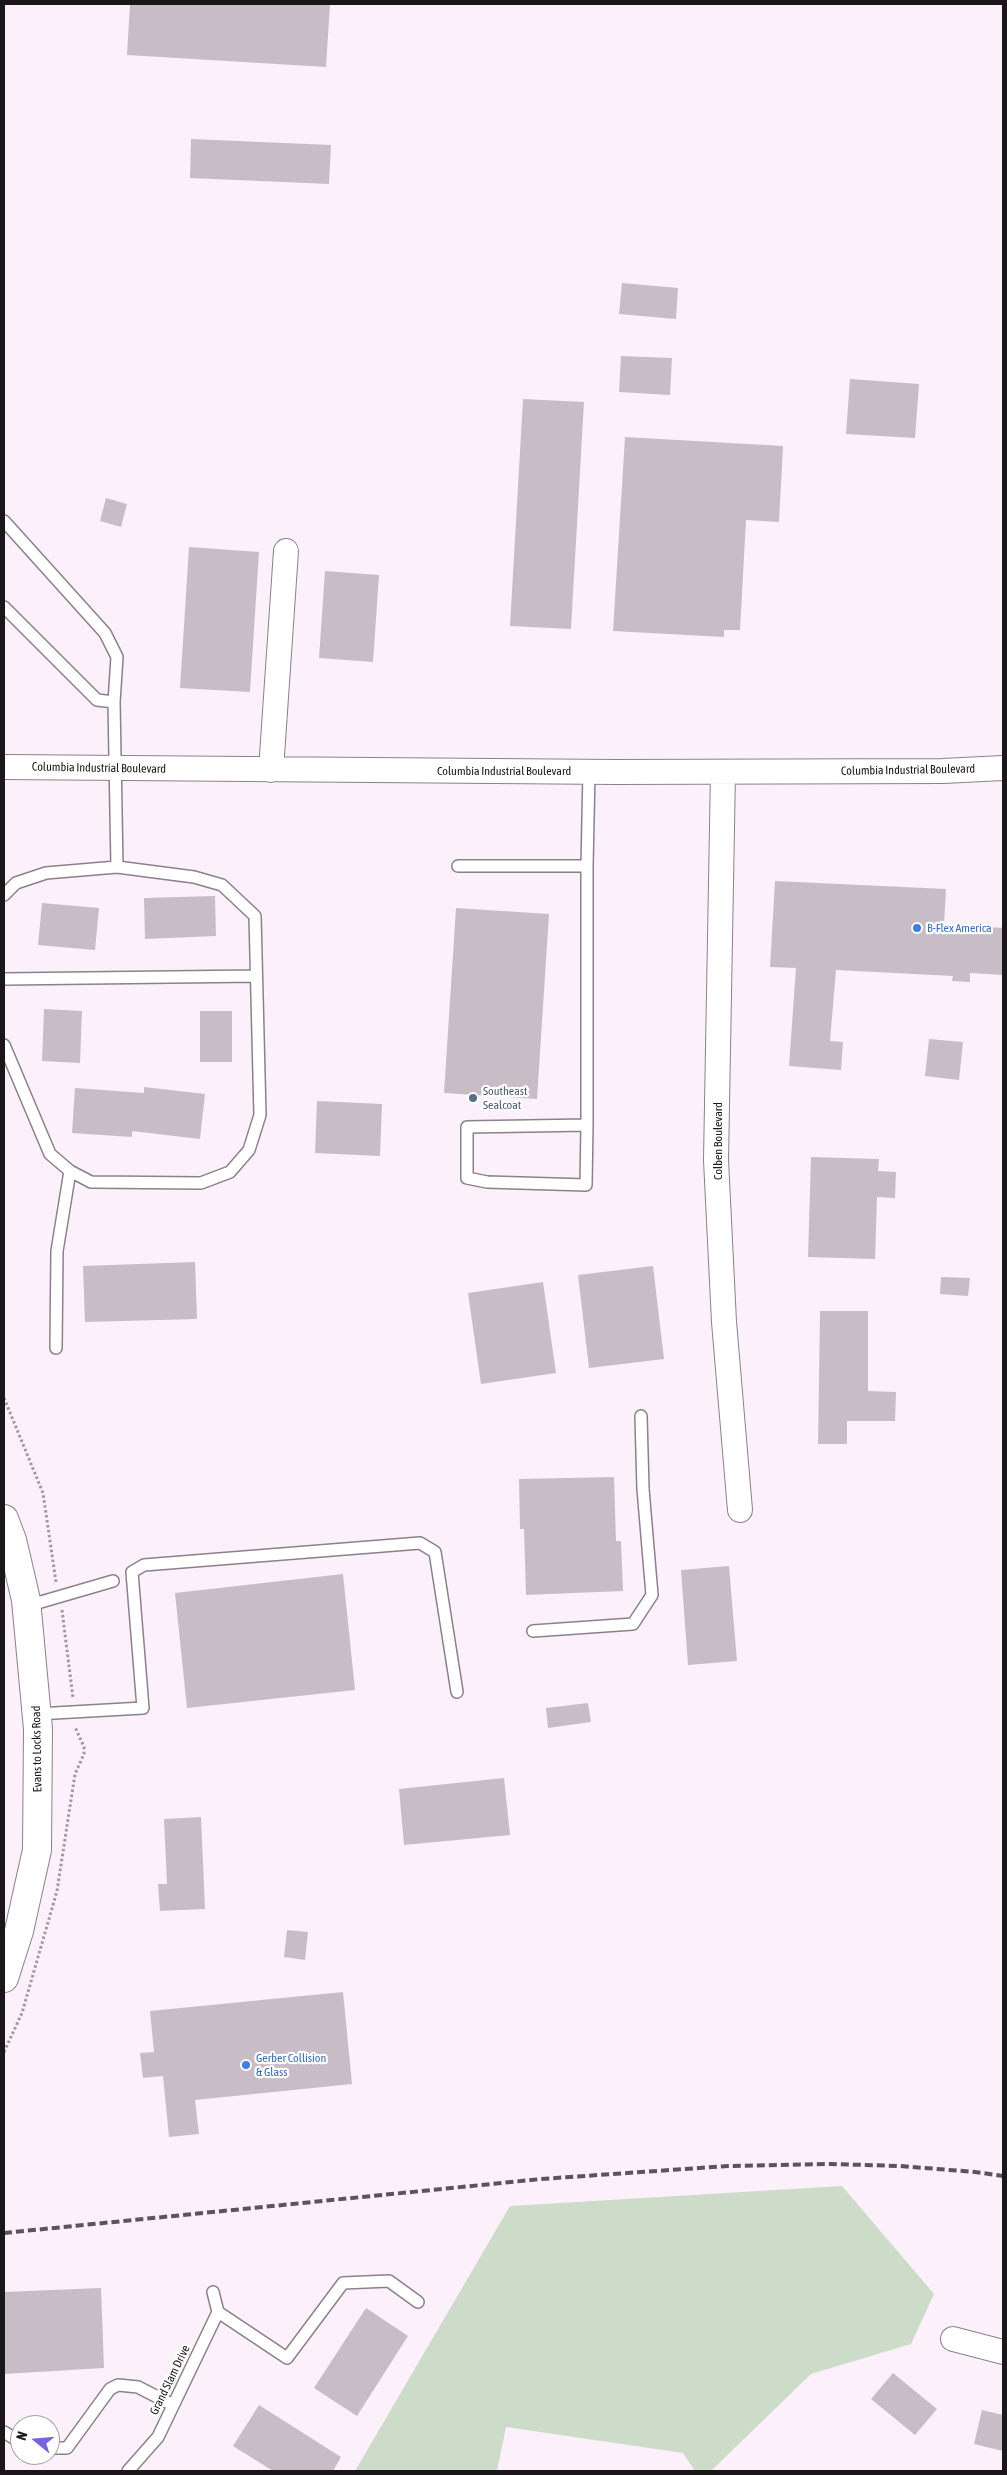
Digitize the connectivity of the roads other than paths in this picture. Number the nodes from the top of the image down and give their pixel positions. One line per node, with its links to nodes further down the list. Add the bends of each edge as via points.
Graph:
1 (4, 521): 6 (lane, via 105,633 117,657)
2 (286, 551): 10 (street)
3 (4, 607): 4 (lane)
4 (16, 620): 5 (lane); 6 (lane, via 97,700)
5 (4, 624)
6 (114, 702): 9 (lane)
7 (4, 767): 9 (street, Columbia Industrial Boulevard)
8 (1003, 768): 12 (street, Columbia Industrial Boulevard)
9 (116, 769): 10 (street, Columbia Industrial Boulevard); 15 (lane)
10 (271, 770): 11 (street, Columbia Industrial Boulevard)
11 (589, 772): 12 (street, Columbia Industrial Boulevard); 14 (lane)
12 (723, 772): 24 (street, Colben Boulevard, via 716,1160 724,1322)
13 (458, 866): 14 (lane)
14 (587, 866): 20 (lane)
15 (117, 867): 16 (lane, via 46,873 16,882); 17 (lane, via 194,877 222,885 255,916)
16 (4, 895)
17 (256, 976): 18 (lane); 21 (lane, via 260,1115 250,1150 230,1172 202,1183 91,1182)
18 (4, 979)
19 (4, 1045): 21 (lane, via 50,1154)
20 (587, 1125): 20 (lane, via 586,1185 487,1182 467,1178 467,1127)
21 (70, 1171): 22 (lane, via 56,1251)
22 (56, 1348)
23 (641, 1416): 28 (lane, via 652,1595 633,1624)
24 (740, 1510)
25 (4, 1519): 27 (street, Evans to Locks Road, via 12,1540)
26 (113, 1581): 27 (lane)
27 (26, 1606): 30 (street, Evans to Locks Road)
28 (533, 1631)
29 (457, 1692): 30 (lane, via 435,1552 420,1543 144,1566 132,1572 143,1708)
30 (37, 1714): 31 (street, Evans to Locks Road, via 37,1850 20,1931)
31 (4, 1978)
32 (213, 2292): 34 (lane)
33 (418, 2302): 34 (lane, via 389,2281 343,2283 287,2358)
34 (218, 2312): 37 (lane, Grand Slam Drive)
35 (953, 2339): 36 (street)
36 (1003, 2352)
37 (173, 2405): 38 (lane, via 138,2387 118,2385 110,2389 68,2448); 39 (lane, Grand Slam Drive, via 158,2437)
38 (60, 2448)
39 (128, 2471)

